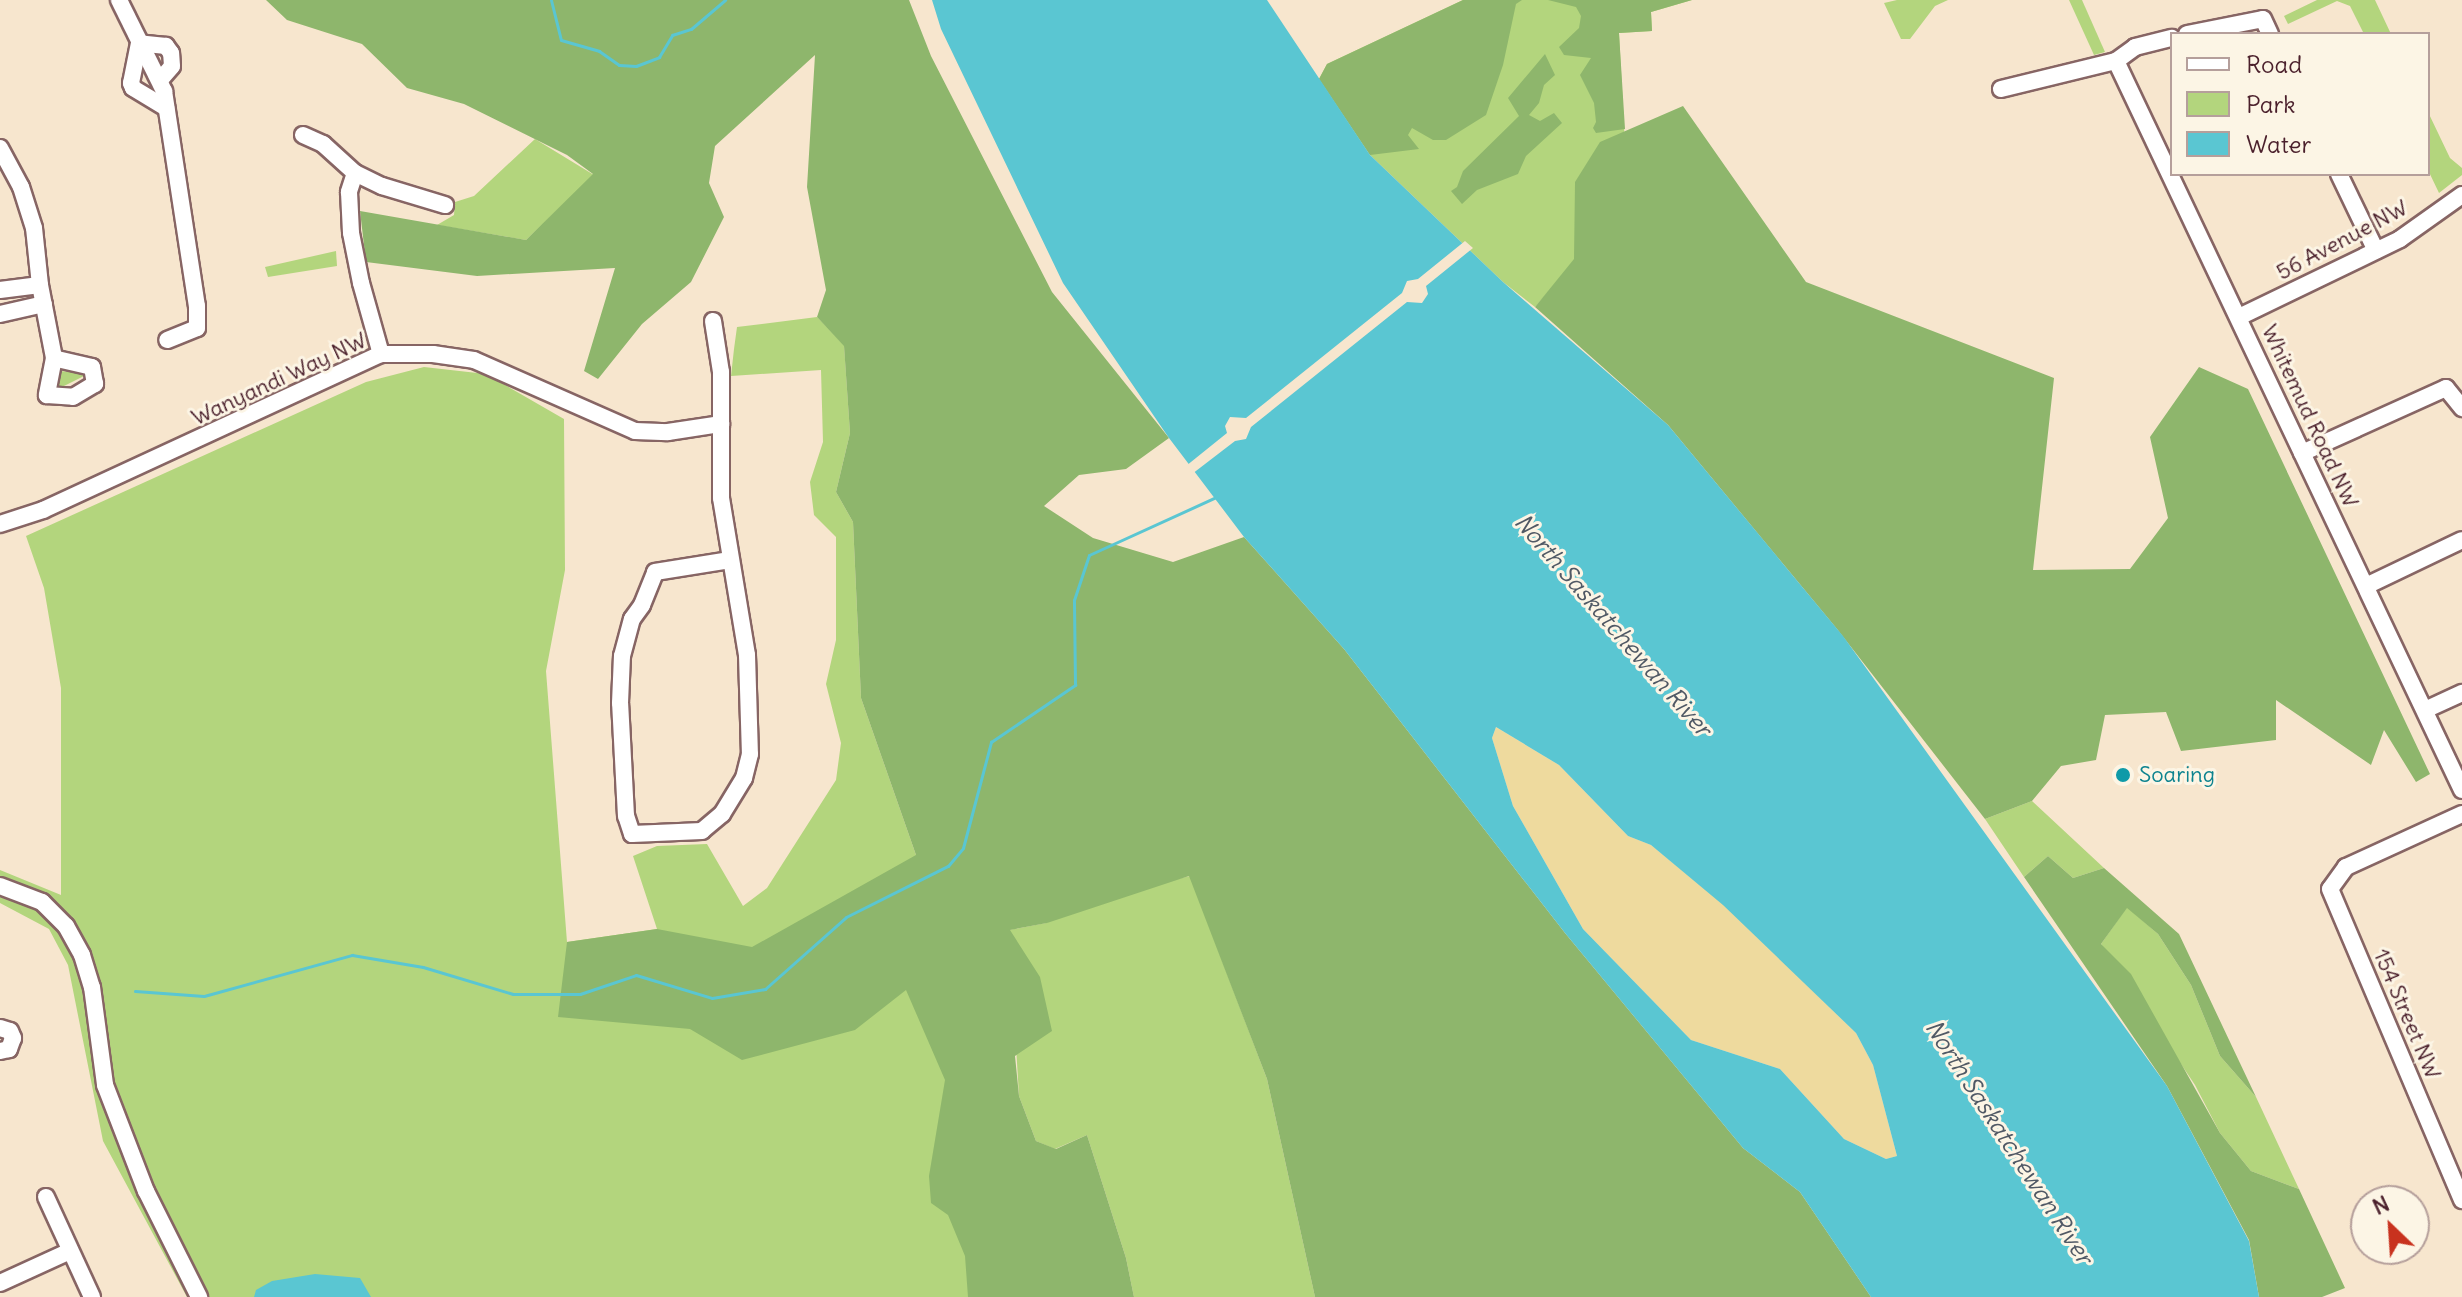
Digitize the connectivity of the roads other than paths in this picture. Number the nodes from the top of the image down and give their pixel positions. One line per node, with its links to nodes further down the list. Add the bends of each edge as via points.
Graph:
1 (119, 0): 5 (street)
2 (2266, 27): 3 (street)
3 (2210, 32)
4 (2170, 38): 6 (street, via 2135,47)
5 (139, 43): 8 (street, via 160,80); 8 (street, via 131,83)
6 (2116, 61): 7 (street); 12 (street, Whitemud Road NW)
7 (2001, 89)
8 (166, 108): 24 (street, via 197,306 197,328)
9 (303, 135): 11 (street, via 323,144)
10 (0, 148): 18 (street, via 30,214)
11 (355, 173): 16 (street); 25 (street, via 349,192 351,233)
12 (2170, 173)
13 (2171, 176): 22 (street, Whitemud Road NW)
14 (2340, 176): 17 (street)
15 (2462, 195): 17 (street, 56 Avenue NW)
16 (445, 205)
17 (2376, 251): 22 (street, 56 Avenue NW)
18 (40, 285): 19 (street); 20 (street)
19 (0, 290)
20 (44, 304): 21 (street); 26 (street)
21 (0, 314)
22 (2239, 317): 29 (street, Whitemud Road NW)
23 (713, 321): 28 (street, via 721,372)
24 (167, 340)
25 (381, 354): 28 (street, Wanyandi Way NW, via 474,360 635,431); 30 (street, Wanyandi Way NW, via 43,510)
26 (54, 358)
27 (2461, 407): 29 (street, via 2446,388)
28 (721, 424): 32 (street, via 721,498)
29 (2302, 453): 33 (street, Whitemud Road NW)
30 (0, 524)
31 (2462, 540): 33 (street)
32 (730, 560): 32 (street, via 747,655 750,754 744,778 722,814 702,831 632,834 626,816 620,703 622,656 632,619 655,572)
33 (2366, 586): 35 (street, Whitemud Road NW)
34 (2462, 693): 35 (street)
35 (2425, 710): 36 (street, Whitemud Road NW)
36 (2462, 790)
37 (2462, 814): 42 (street, 154 Street NW, via 2346,867 2330,889)
38 (0, 886): 46 (street, via 42,902 66,926 82,955 92,987 105,1085 146,1191)
39 (0, 1028): 40 (street, via 13,1038 9,1049)
40 (0, 1051)
41 (46, 1197): 43 (street)
42 (2462, 1200)
43 (70, 1251): 44 (street); 45 (street)
44 (0, 1283)
45 (92, 1297)
46 (199, 1297)

